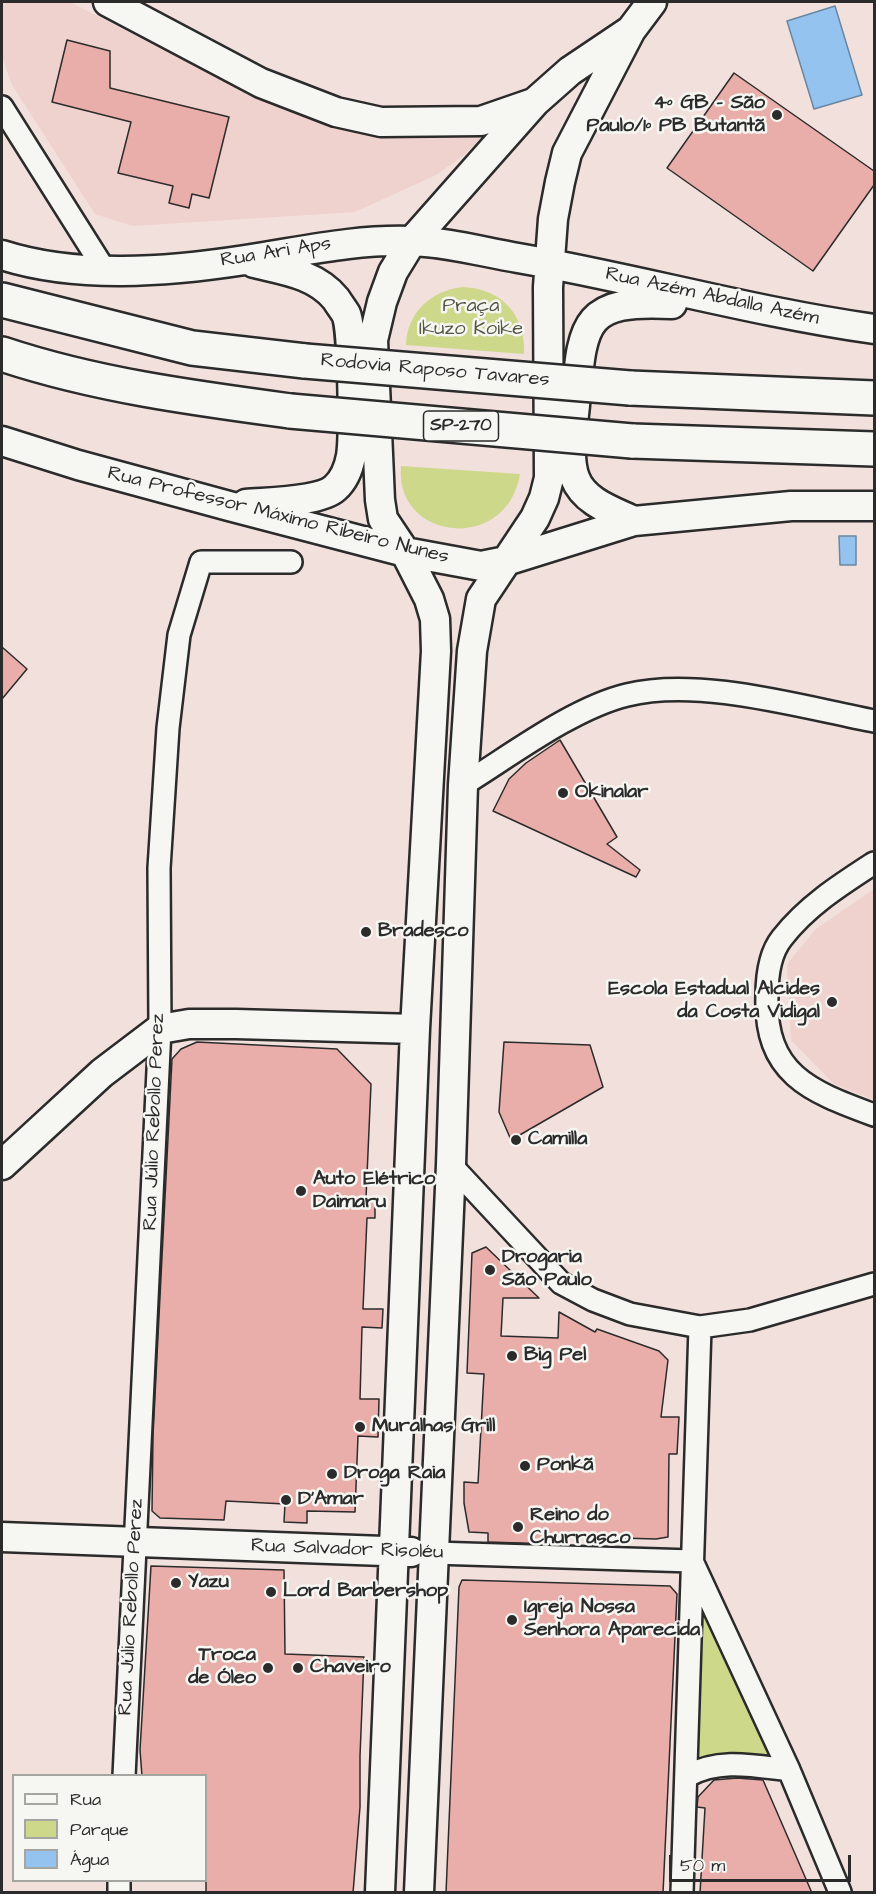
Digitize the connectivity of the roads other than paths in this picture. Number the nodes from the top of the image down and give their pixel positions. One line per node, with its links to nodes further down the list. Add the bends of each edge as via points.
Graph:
1 (108, 2): 4 (main road, via 261,84 336,112 381,122 481,121)
2 (652, 2): 3 (main road)
3 (631, 30): 4 (main road, via 570,71); 9 (main road, via 567,153 553,219)
4 (535, 102): 6 (main road)
5 (2, 107): 10 (street)
6 (412, 241): 8 (main road, Rua Ari Aps, via 342,243); 9 (main road, Rua Ari Aps); 21 (main road, via 393,272 373,340 380,500 383,519)
7 (2, 255): 10 (main road, Rua Ari Aps, via 61,269)
8 (243, 261): 10 (main road, Rua Ari Aps); 18 (main road, via 302,275 318,283 346,315 351,338 351,454 345,475 322,495)
9 (550, 263): 12 (main road, Rua Azém Abdalla Azém); 22 (main road, via 546,348 549,478 535,518)
10 (106, 272)
11 (2, 300): 15 (highway, Rodovia Raposo Tavares, bridge, via 192,348 305,361 630,388)
12 (749, 308): 13 (main road, Rua Azém Abdalla Azém); 20 (main road, via 633,302 613,306 589,327 580,347 571,451 575,478 600,505)
13 (874, 329)
14 (2, 354): 17 (highway, SP-270, bridge, via 34,365 164,394 290,411 632,441)
15 (874, 398)
16 (2, 441): 18 (main road, Rua Professor Máximo Ribeiro Nunes)
17 (874, 450)
18 (229, 506): 21 (main road, Rua Professor Máximo Ribeiro Nunes)
19 (874, 506): 20 (main road, Rua Professor Máximo Ribeiro Nunes, via 791,506)
20 (634, 521): 22 (main road, Rua Professor Máximo Ribeiro Nunes)
21 (405, 552): 22 (main road, Rua Professor Máximo Ribeiro Nunes, via 481,566); 28 (main road, via 429,599 435,619 436,651)
22 (506, 561): 25 (main road, via 481,599)
23 (291, 562): 27 (street, Rua Júlio Rebollo Perez, via 201,562 179,635 168,728 159,868)
24 (874, 721): 25 (street, via 701,689 658,690 601,704)
25 (463, 785): 30 (main road)
26 (874, 863): 29 (street, via 805,911 780,940 767,974 766,1011 773,1048 791,1074 826,1098)
27 (160, 1029): 28 (main road, via 189,1024 236,1024); 31 (main road, via 102,1073); 35 (street, Rua Júlio Rebollo Perez)
28 (415, 1029): 36 (main road)
29 (874, 1116)
30 (451, 1165): 33 (street, via 561,1283 630,1314); 37 (main road)
31 (2, 1166)
32 (874, 1284): 33 (street, via 750,1320)
33 (700, 1327): 38 (street)
34 (2, 1536): 35 (main road, Rua Salvador Risoléu)
35 (135, 1541): 36 (main road, Rua Salvador Risoléu); 40 (street, Rua Júlio Rebollo Perez)
36 (394, 1552): 37 (main road, Rua Salvador Risoléu); 42 (main road)
37 (434, 1553): 38 (street, Rua Salvador Risoléu); 43 (main road)
38 (692, 1561): 39 (street); 41 (street)
39 (789, 1770): 41 (street, via 736,1763); 45 (street)
40 (124, 1774)
41 (687, 1776): 44 (street)
42 (380, 1893)
43 (419, 1893)
44 (682, 1893)
45 (840, 1893)

